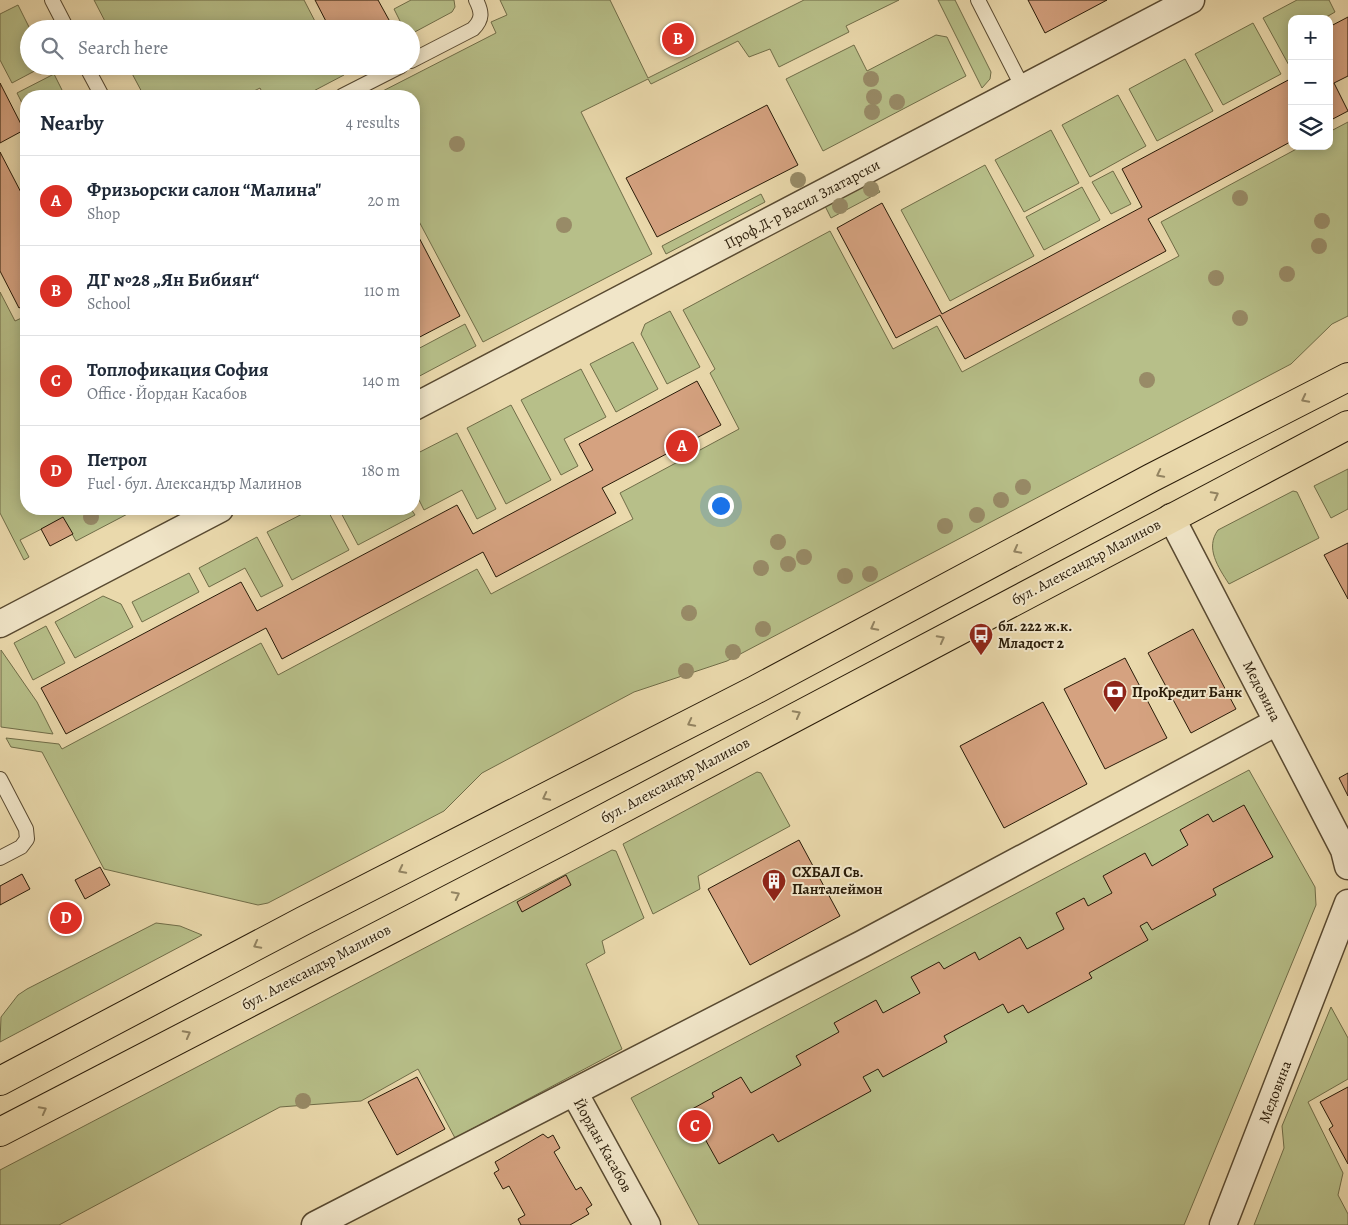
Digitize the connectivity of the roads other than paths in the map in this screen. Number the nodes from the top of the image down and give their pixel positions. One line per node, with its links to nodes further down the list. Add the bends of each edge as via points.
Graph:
1 (52, 0): 5 (lane)
2 (476, 0): 6 (lane, via 481,10 480,21 474,29)
3 (978, 0): 9 (lane)
4 (1191, 0): 9 (street, Проф.Д-р Васил Златарски)
5 (62, 20)
6 (420, 56)
7 (91, 75): 10 (lane)
8 (383, 75): 11 (lane)
9 (1023, 88): 13 (street, Проф.Д-р Васил Златарски)
10 (99, 90)
11 (354, 90)
12 (1348, 376): 23 (main road, one-way to 23, via 755,690)
13 (420, 404)
14 (1348, 425): 16 (main road, бул. Александър Малинов, one-way to 14)
15 (209, 515): 17 (street)
16 (1171, 517): 18 (street, Медовина); 25 (main road, бул. Александър Малинов, one-way to 16, via 569,837)
17 (0, 624)
18 (1277, 722): 21 (street, Медовина, via 1344,850); 24 (street, via 862,944)
19 (0, 779): 20 (lane, via 26,829 27,839 21,848)
20 (0, 858)
21 (1348, 866)
22 (1348, 903): 28 (street, Медовина)
23 (0, 1080)
24 (574, 1092): 26 (street); 27 (street, Йордан Касабов)
25 (0, 1132)
26 (315, 1225)
27 (647, 1225)
28 (1223, 1225)

